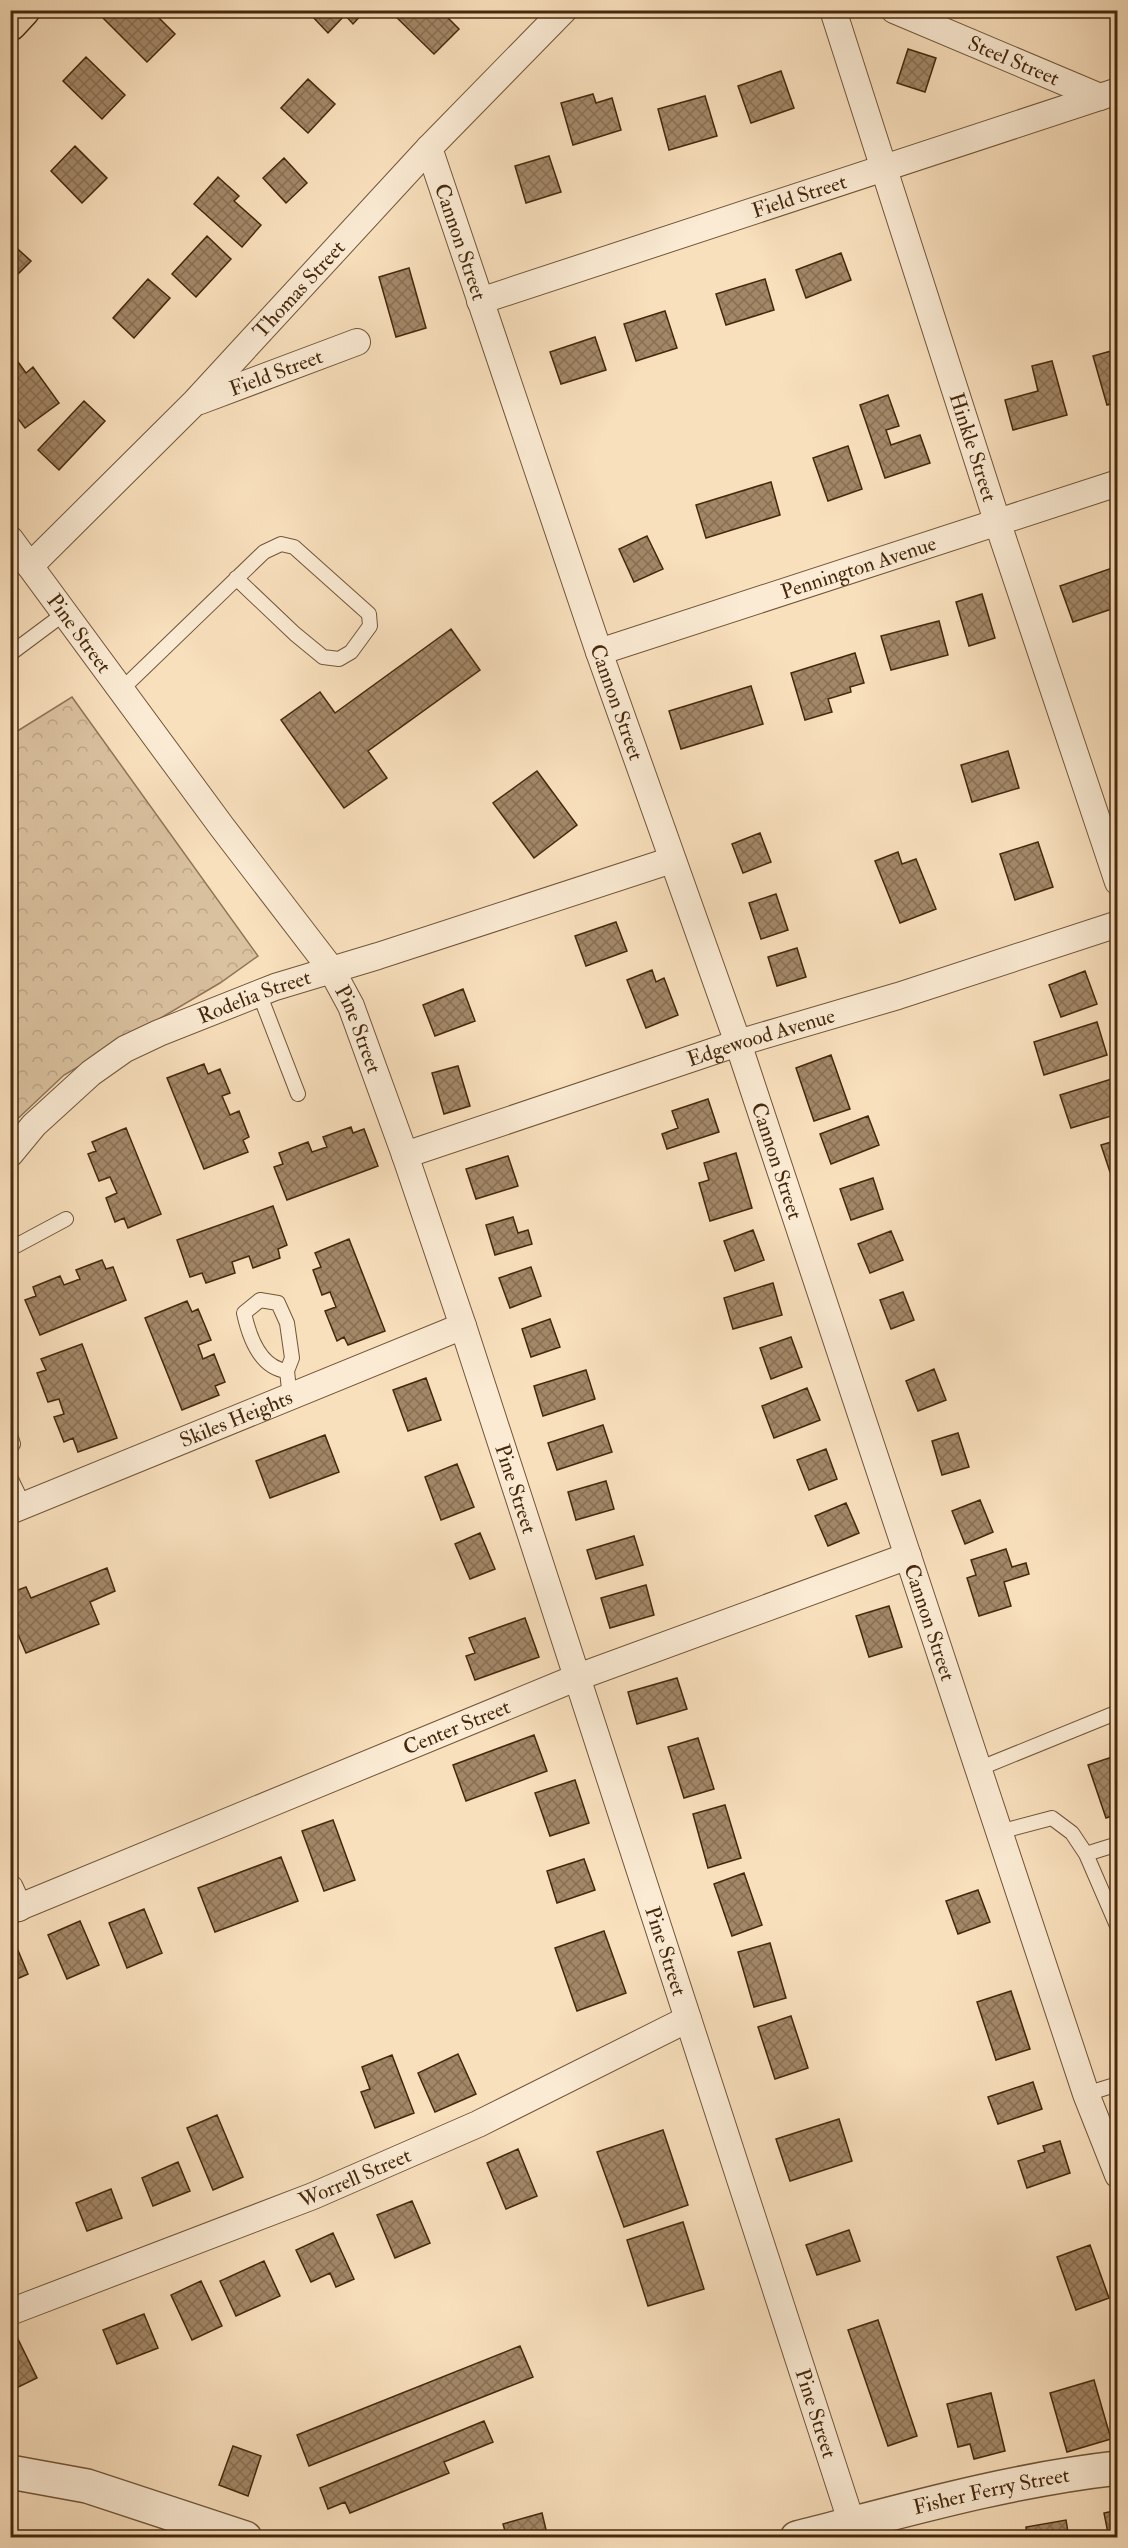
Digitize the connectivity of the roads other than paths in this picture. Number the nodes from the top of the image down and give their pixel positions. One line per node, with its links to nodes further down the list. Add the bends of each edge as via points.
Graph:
1 (23, 10): 5 (main road)
2 (564, 10): 7 (street, Thomas Street)
3 (833, 10): 8 (street, Hinkle Street)
4 (894, 10): 6 (street, Steel Street)
5 (10, 24)
6 (1109, 94): 8 (street, Field Street)
7 (429, 148): 9 (street, Cannon Street); 11 (street, Thomas Street)
8 (884, 167): 9 (street, Field Street); 13 (street, Hinkle Street)
9 (480, 301): 18 (street, Cannon Street)
10 (357, 342): 11 (street, Field Street)
11 (194, 403): 15 (street, Thomas Street)
12 (1118, 483): 13 (street, Pennington Avenue)
13 (997, 521): 18 (street, Pennington Avenue); 22 (street, Hinkle Street)
14 (10, 539): 15 (street, Pine Street)
15 (30, 566): 17 (street, Pine Street)
16 (236, 578): 16 (lane, via 264,552 280,544 294,547 369,614 370,626 351,652 339,659 323,657); 20 (lane)
17 (65, 613): 19 (lane); 20 (street, Pine Street)
18 (599, 652): 21 (street, Cannon Street)
19 (10, 654)
20 (122, 689): 24 (street, Pine Street)
21 (672, 860): 24 (street, Rodelia Street); 26 (street, Cannon Street)
22 (1118, 882)
23 (1118, 924): 26 (street, Edgewood Avenue)
24 (331, 969): 25 (street, Rodelia Street); 29 (street, Pine Street, via 351,1006)
25 (260, 993): 27 (lane); 28 (street, Rodelia Street, via 125,1049 91,1073 34,1125)
26 (738, 1043): 29 (street, Edgewood Avenue); 39 (street, Cannon Street)
27 (298, 1094)
28 (10, 1154)
29 (405, 1155): 32 (street, Pine Street)
30 (66, 1219): 31 (lane)
31 (10, 1249)
32 (463, 1326): 34 (street, Skiles Heights); 40 (street, Pine Street)
33 (287, 1371): 33 (lane, via 292,1358 287,1323 278,1303 260,1300 244,1313 249,1334 259,1353 275,1370); 34 (lane)
34 (290, 1398): 38 (street, Skiles Heights)
35 (10, 1435): 36 (lane)
36 (10, 1448)
37 (10, 1477): 38 (lane)
38 (17, 1508)
39 (908, 1556): 40 (street, Center Street); 42 (street, Cannon Street)
40 (578, 1677): 46 (street, Center Street); 48 (street, Pine Street)
41 (1118, 1712): 42 (lane)
42 (978, 1769): 43 (street, Cannon Street)
43 (999, 1832): 45 (lane, via 1052,1818 1072,1833); 50 (street, Cannon Street)
44 (1118, 1844): 45 (lane)
45 (1086, 1854): 47 (lane)
46 (13, 1902)
47 (1118, 1928)
48 (688, 2019): 52 (street, Worrell Street, via 478,2124 313,2196); 55 (street, Pine Street)
49 (1118, 2084): 50 (lane)
50 (1086, 2094): 51 (street, Cannon Street)
51 (1118, 2175)
52 (10, 2312)
53 (1118, 2468): 55 (street, Fisher Ferry Street, via 999,2488)
54 (10, 2472): 56 (street, via 87,2486)
55 (852, 2523): 57 (street, Fisher Ferry Street)
56 (245, 2538)
57 (797, 2538)

